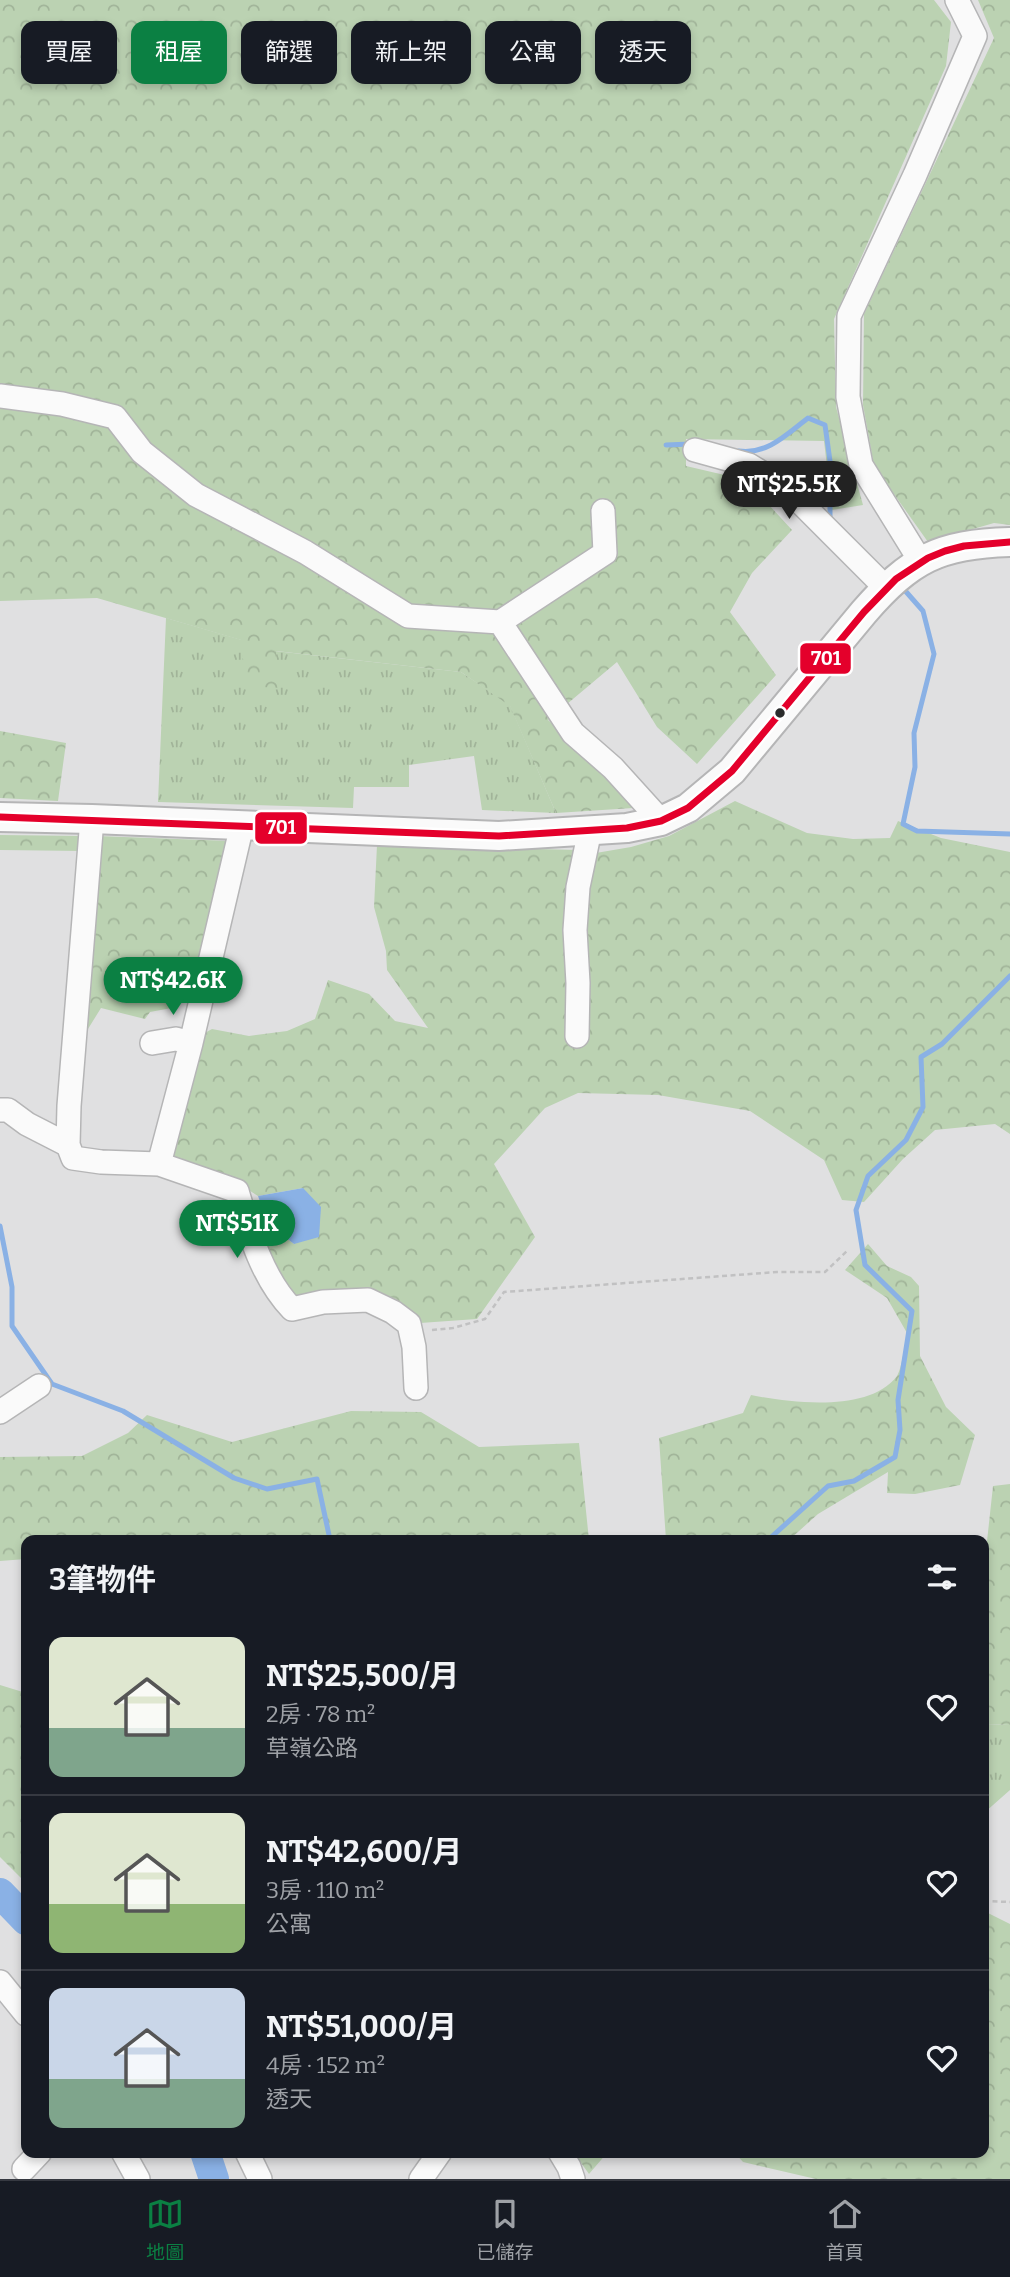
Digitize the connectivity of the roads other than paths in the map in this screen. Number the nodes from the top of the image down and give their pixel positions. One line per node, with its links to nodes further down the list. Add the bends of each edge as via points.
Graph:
1 (957, 0): 6 (street, via 975,36 849,316 848,397 861,465)
2 (0, 396): 8 (street, via 62,404 116,418 142,452 196,495 306,552 408,616)
3 (695, 450): 7 (street, via 749,465 785,487)
4 (603, 510): 8 (street, via 605,552)
5 (1010, 542): 6 (main road, via 974,543)
6 (921, 562): 7 (main road)
7 (886, 587): 11 (main road, via 732,771 688,808)
8 (500, 622): 11 (street, via 573,733 613,768)
9 (0, 817): 10 (main road)
10 (92, 819): 12 (main road); 18 (street)
11 (661, 821): 13 (main road)
12 (242, 825): 13 (main road, via 499,836); 16 (street)
13 (590, 830): 14 (street, via 575,930)
14 (578, 1036)
15 (152, 1043): 16 (street, via 176,1039)
16 (191, 1043): 19 (street)
17 (0, 1110): 18 (street, via 8,1110)
18 (68, 1145): 19 (street, via 72,1158)
19 (159, 1164): 21 (street, via 237,1191 262,1263 292,1309 368,1300 409,1324)
20 (39, 1386): 22 (street)
21 (416, 1388)
22 (0, 1412)
23 (0, 1982): 24 (street)
24 (21, 2008)
25 (34, 2158): 30 (street)
26 (126, 2158): 31 (street)
27 (250, 2158): 32 (street)
28 (436, 2158): 33 (street)
29 (563, 2158): 34 (street)
30 (24, 2169)
31 (138, 2179)
32 (260, 2179)
33 (421, 2179)
34 (573, 2179)

